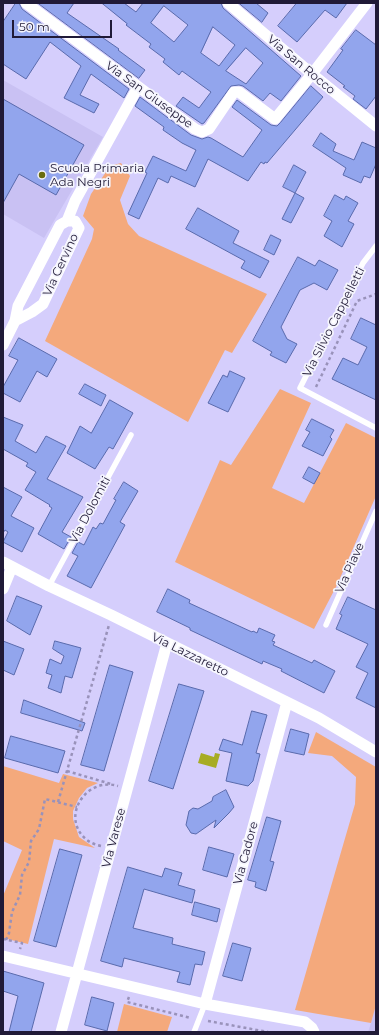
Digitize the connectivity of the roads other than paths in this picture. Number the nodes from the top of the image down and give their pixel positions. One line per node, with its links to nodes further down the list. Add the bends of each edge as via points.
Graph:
1 (26, 3): 5 (street, Via San Giuseppe)
2 (228, 3): 4 (street, Via San Rocco)
3 (367, 3): 4 (street)
4 (312, 74): 5 (street, Via San Giuseppe, via 275,119 239,92 234,92 209,129 202,132); 6 (street, Via San Rocco)
5 (138, 87): 7 (street, via 75,201)
6 (374, 121)
7 (67, 221): 9 (street, Via Cervino, via 60,225 18,306); 9 (street, Via Cervino, via 75,221 79,228 43,304)
8 (376, 246): 11 (lane, Via Silvio Cappelletti, via 363,263 300,388)
9 (15, 321): 10 (street, Via Cervino)
10 (3, 345)
11 (376, 428)
12 (131, 435): 15 (lane, Via Dolomiti)
13 (376, 511): 17 (lane, Via Piave)
14 (8, 564): 15 (street, Via Lazzaretto); 16 (street)
15 (49, 586): 18 (street, Via Lazzaretto)
16 (3, 589)
17 (326, 625)
18 (166, 643): 19 (street, Via Lazzaretto); 22 (street, Via Varese)
19 (287, 702): 20 (street, Via Lazzaretto); 23 (street, Via Cadore)
20 (376, 752)
21 (3, 956): 22 (street)
22 (78, 974): 23 (street); 25 (street, Via Varese)
23 (205, 1004): 24 (street, via 304,1022); 26 (lane)
24 (313, 1030)
25 (61, 1032)
26 (194, 1032)

